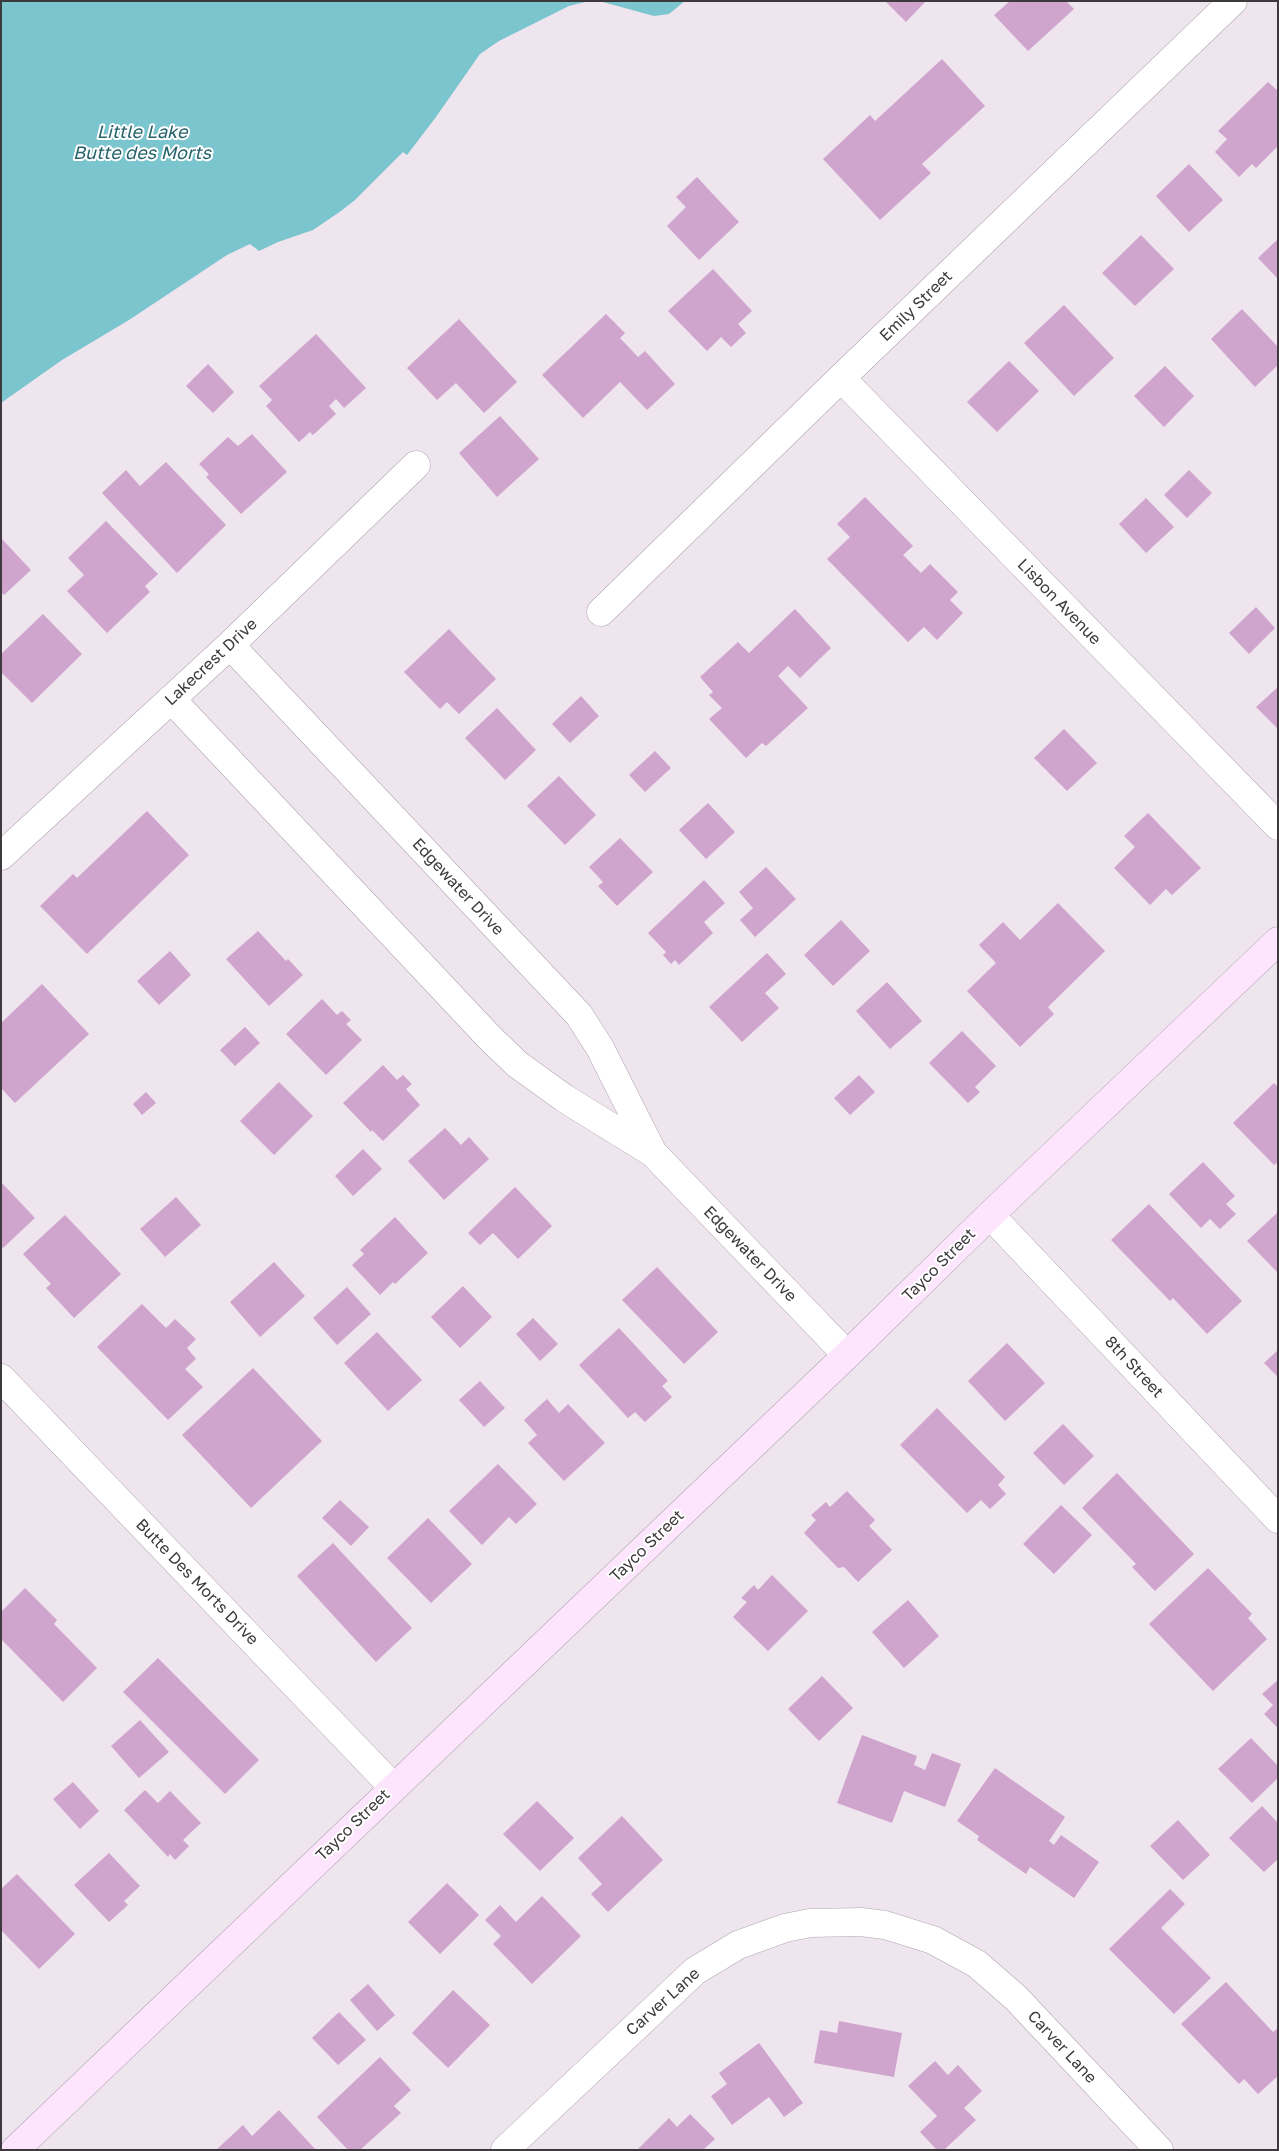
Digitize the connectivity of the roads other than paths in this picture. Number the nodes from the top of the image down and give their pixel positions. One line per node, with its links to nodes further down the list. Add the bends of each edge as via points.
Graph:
1 (1232, 1): 2 (street, Emily Street)
2 (841, 378): 4 (street, Emily Street); 7 (street, Lisbon Avenue)
3 (416, 465): 5 (street, Lakecrest Drive)
4 (601, 612)
5 (230, 645): 6 (street, Lakecrest Drive); 10 (street, Edgewater Drive, via 579,1015 600,1048)
6 (171, 699): 8 (street, Lakecrest Drive); 10 (street, Edgewater Drive, via 517,1064 564,1098)
7 (1278, 826)
8 (1, 856)
9 (1278, 941): 11 (street, Tayco Street)
10 (653, 1153): 12 (street, Edgewater Drive)
11 (990, 1215): 12 (street, Tayco Street); 14 (street, 8th Street)
12 (847, 1355): 15 (street, Tayco Street)
13 (1, 1378): 15 (street, Butte Des Morts Drive)
14 (1278, 1519)
15 (393, 1787): 16 (street, Tayco Street)
16 (15, 2150)
17 (505, 2150): 18 (street, Carver Lane, via 695,1971 738,1945 785,1928 810,1923 860,1922 885,1925 933,1940 977,1964 1016,1998)
18 (1159, 2150)

